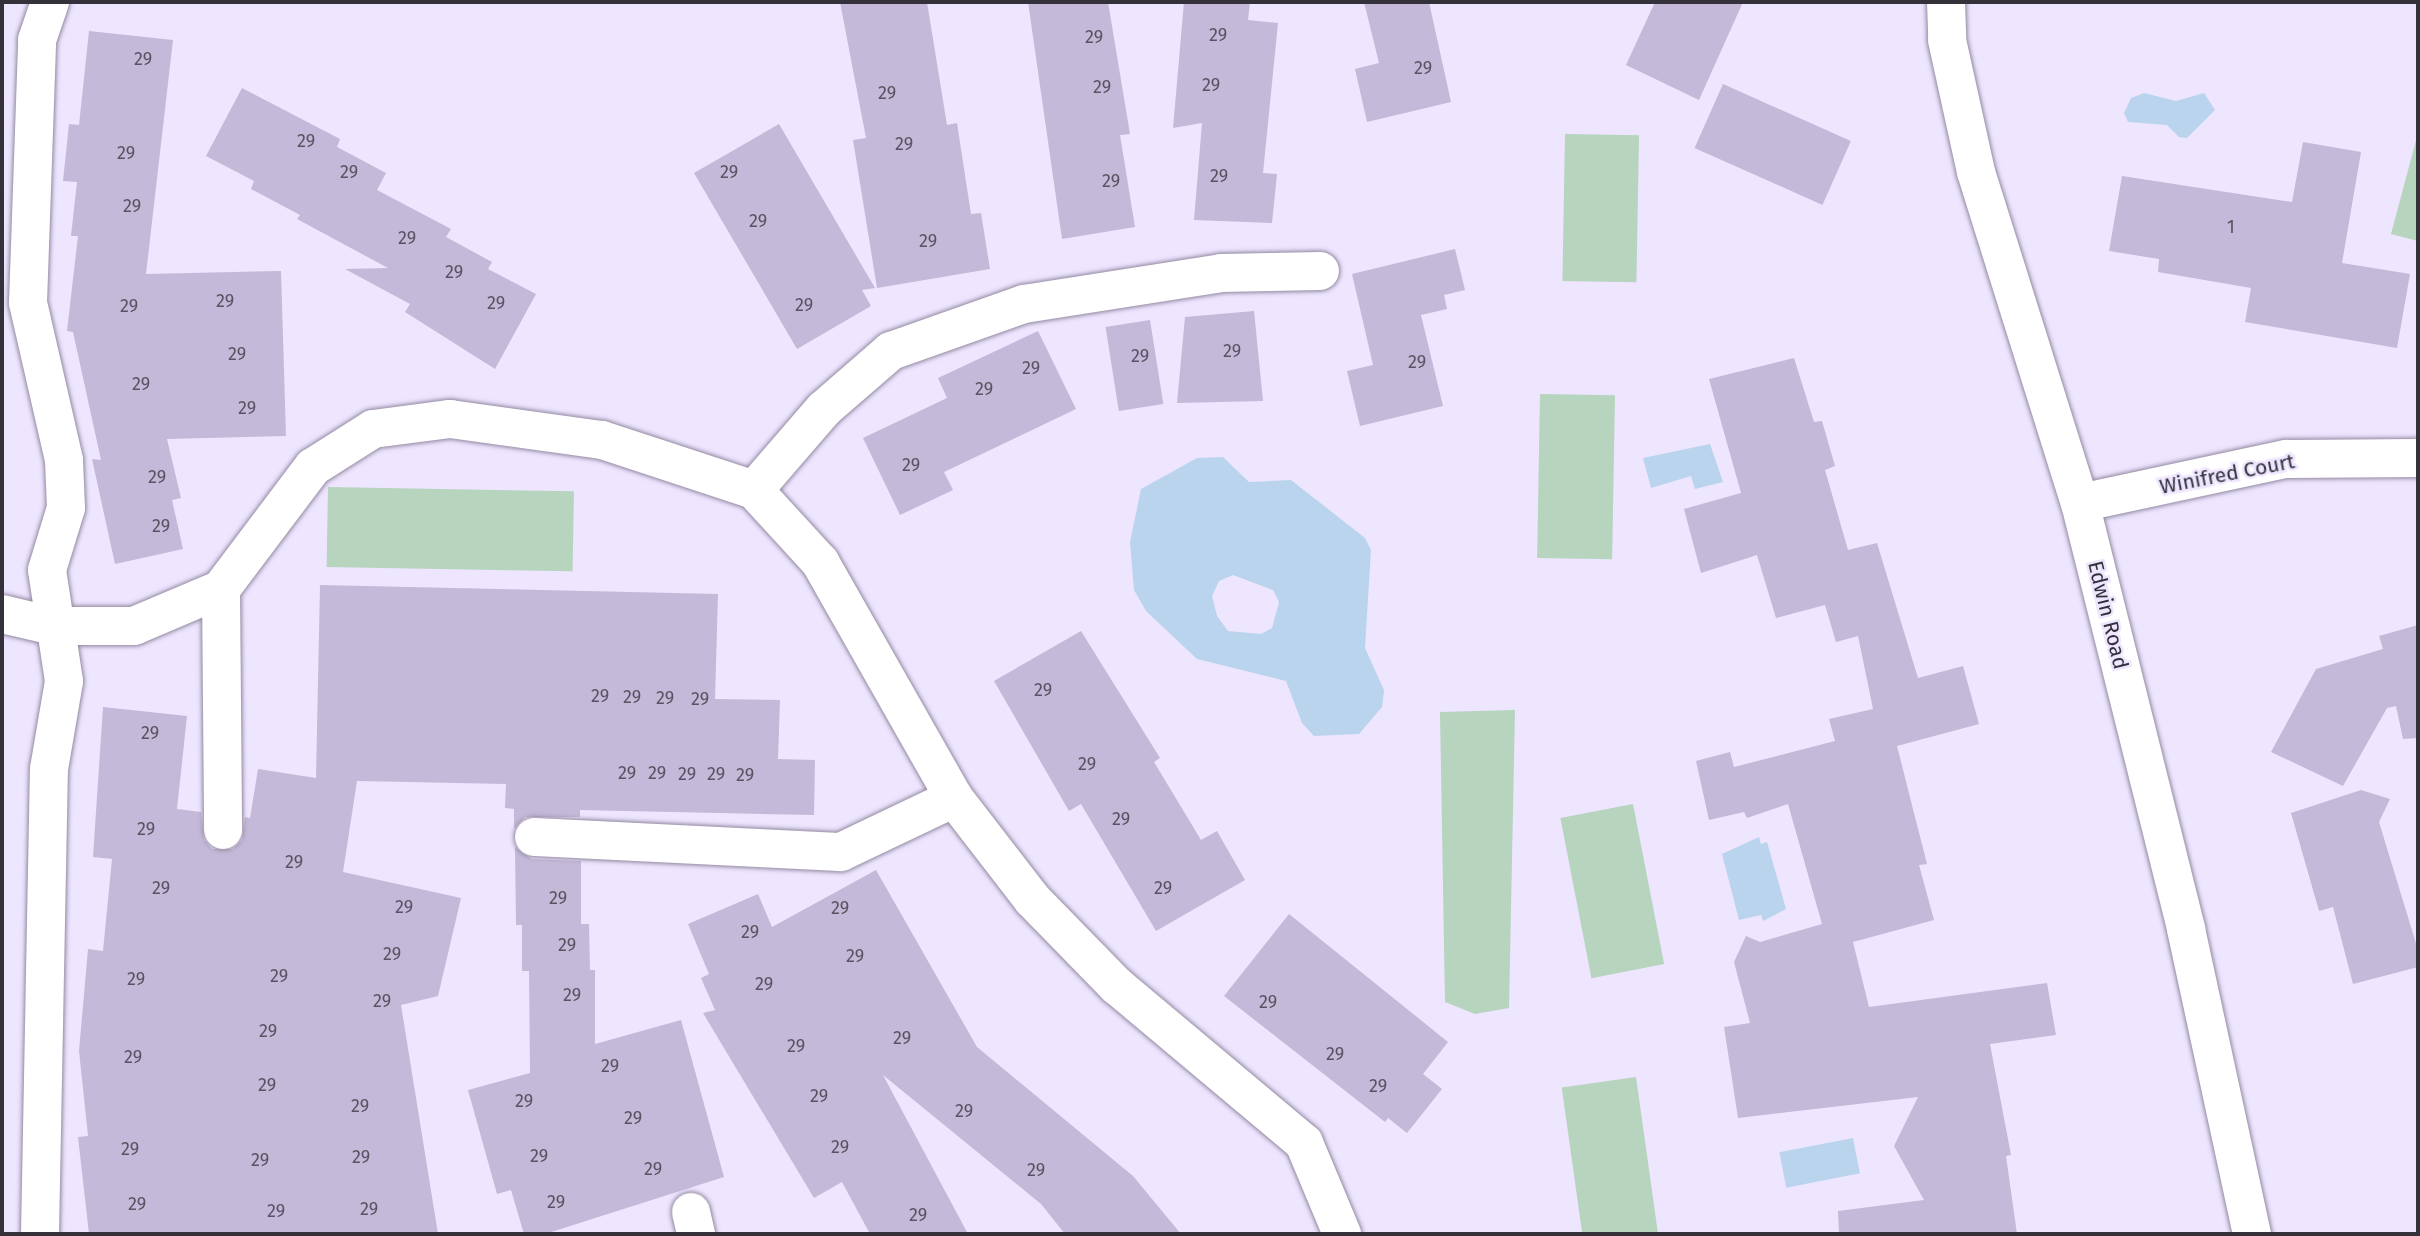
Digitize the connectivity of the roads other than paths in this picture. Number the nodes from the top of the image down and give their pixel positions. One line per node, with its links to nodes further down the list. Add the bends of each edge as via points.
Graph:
1 (50, 2): 9 (street, via 37,40 28,303 64,460 66,508 47,570)
2 (1946, 2): 6 (street, Edwin Road, via 1947,40 1976,172)
3 (1320, 271): 5 (street, via 1221,273 1024,304 891,351 824,409)
4 (2418, 457): 6 (street, Winifred Court, via 2286,459)
5 (754, 490): 7 (street, via 602,440 450,419 373,429 313,467); 10 (street, via 820,562)
6 (2080, 503): 15 (street, Edwin Road, via 2186,929)
7 (221, 589): 9 (street, via 134,626); 11 (street)
8 (2, 614): 9 (street)
9 (53, 626): 13 (street, via 64,681 49,769)
10 (954, 798): 12 (street, via 841,852); 14 (street, via 1032,899 1117,986 1304,1143)
11 (223, 830)
12 (534, 837)
13 (40, 1234)
14 (1342, 1234)
15 (2252, 1234)

